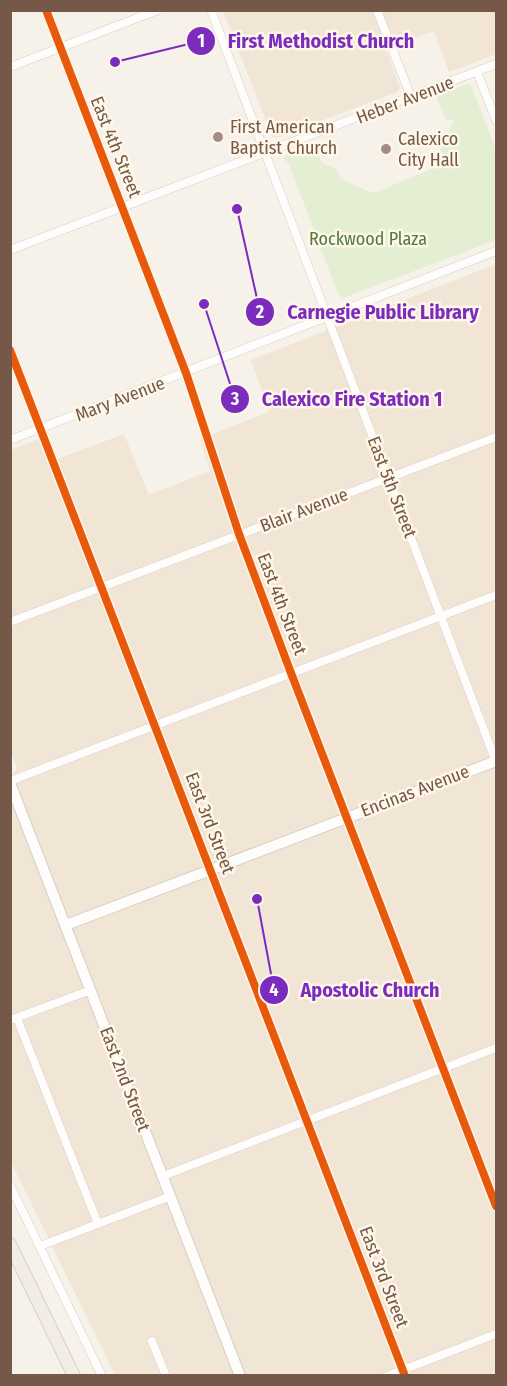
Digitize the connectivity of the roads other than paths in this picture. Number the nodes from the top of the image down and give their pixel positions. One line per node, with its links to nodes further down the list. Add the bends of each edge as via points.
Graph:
1 (46, 10): 5 (street, East 4th Street)
2 (158, 10): 5 (street)
3 (211, 10): 11 (street, East 5th Street)
4 (377, 10): 9 (street)
5 (61, 48): 7 (street); 12 (street, East 4th Street)
6 (496, 64): 8 (street, Heber Avenue)
7 (10, 67)
8 (477, 72): 9 (street, Heber Avenue); 10 (street)
9 (411, 97): 11 (street, Heber Avenue)
10 (496, 120)
11 (266, 153): 12 (street, Heber Avenue); 15 (street, East 5th Street)
12 (124, 208): 13 (street, Heber Avenue); 17 (street, East 4th Street)
13 (10, 250)
14 (496, 251): 15 (street, Mary Avenue)
15 (328, 317): 17 (street, Mary Avenue); 21 (street, East 5th Street)
16 (10, 350): 18 (street, East 3rd Street)
17 (186, 374): 18 (street, Mary Avenue); 22 (street, East 4th Street)
18 (42, 428): 20 (street, Mary Avenue); 23 (street, East 3rd Street)
19 (496, 437): 21 (street, Blair Avenue)
20 (10, 440)
21 (387, 478): 22 (street, Blair Avenue); 25 (street, East 5th Street)
22 (239, 534): 23 (street, Blair Avenue); 27 (street, East 4th Street)
23 (103, 587): 26 (street, Blair Avenue); 28 (street, East 3rd Street)
24 (496, 595): 25 (street)
25 (442, 616): 27 (street); 29 (street, East 5th Street)
26 (10, 622)
27 (291, 673): 28 (street); 31 (street, East 4th Street)
28 (156, 726): 30 (street); 32 (street, East 3rd Street)
29 (496, 761): 31 (street, Encinas Avenue)
30 (10, 782): 33 (street, East 2nd Street)
31 (346, 817): 32 (street, Encinas Avenue); 37 (street, East 4th Street)
32 (213, 870): 33 (street, Encinas Avenue); 38 (street, East 3rd Street)
33 (66, 925): 34 (street, East 2nd Street)
34 (90, 990): 35 (street); 39 (street, East 2nd Street)
35 (14, 1019): 43 (street)
36 (496, 1048): 37 (street)
37 (444, 1068): 38 (street); 42 (street, East 4th Street)
38 (308, 1119): 39 (street); 48 (street, East 3rd Street)
39 (163, 1176): 41 (street, East 2nd Street)
40 (10, 1185): 45 (street)
41 (171, 1196): 43 (street); 52 (street, East 2nd Street)
42 (496, 1206)
43 (98, 1224): 45 (street)
44 (10, 1244): 49 (main road)
45 (40, 1246): 50 (street)
46 (496, 1334): 48 (street)
47 (152, 1341): 51 (street)
48 (404, 1372): 53 (street)
49 (74, 1376)
50 (102, 1376)
51 (166, 1376)
52 (240, 1376)
53 (387, 1376)

